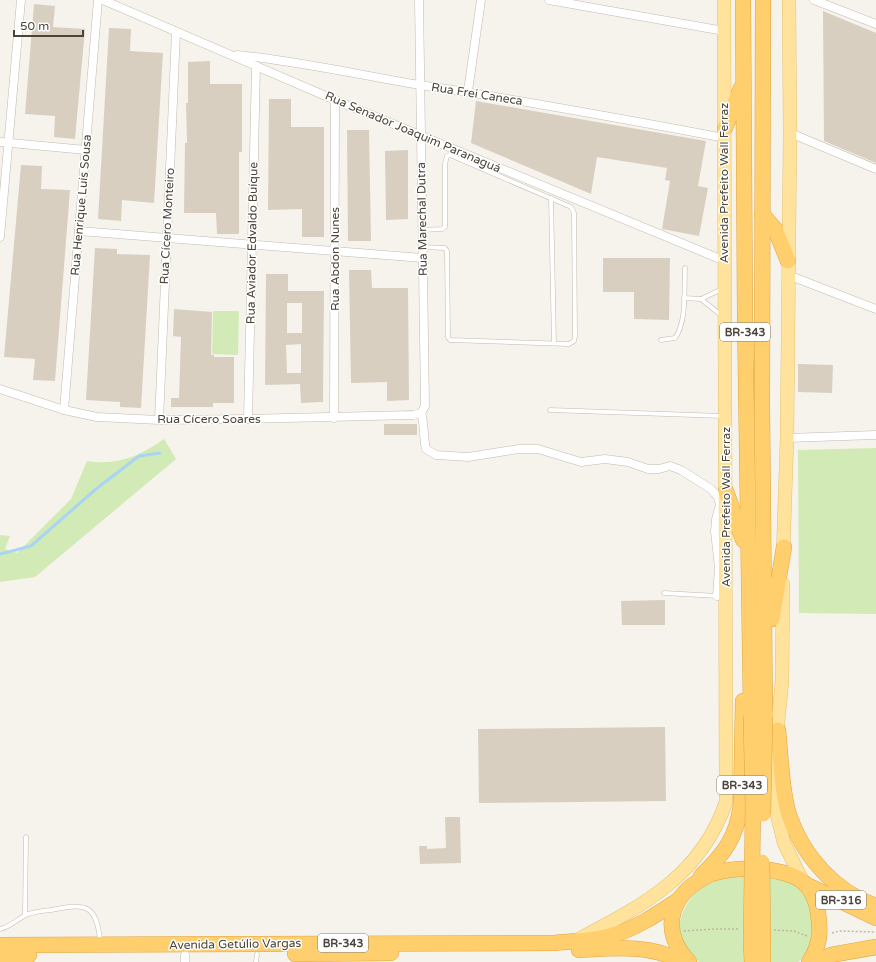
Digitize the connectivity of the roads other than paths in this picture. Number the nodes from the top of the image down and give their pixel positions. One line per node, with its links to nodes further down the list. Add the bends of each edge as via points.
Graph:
1 (21, 0): 24 (street)
2 (98, 0): 25 (street, Rua Henrique Luís Sousa)
3 (103, 0): 14 (street, Rua Senador Joaquim Paranaguá)
4 (419, 0): 18 (street, Rua Marechal Dutra)
5 (480, 0): 19 (street)
6 (549, 0): 13 (street)
7 (724, 0): 13 (main road, Avenida Prefeito Wall Ferraz)
8 (743, 0): 17 (highway, Avenida Prefeito Wall Ferraz / BR-343)
9 (763, 0): 28 (highway, Avenida Prefeito Wall Ferraz)
10 (789, 0): 22 (main road)
11 (814, 0): 12 (street)
12 (876, 24)
13 (724, 31): 21 (main road, Avenida Prefeito Wall Ferraz)
14 (176, 32): 15 (street, Rua Senador Joaquim Paranaguá); 32 (street, Rua Cícero Monteiro)
15 (228, 55): 16 (street, Rua Senador Joaquim Paranaguá); 18 (street, Rua Frei Caneca, via 284,61)
16 (256, 66): 20 (street, Rua Senador Joaquim Paranaguá); 33 (street, Rua Aviador Edvaldo Buíque)
17 (744, 81): 21 (highway); 60 (highway, Avenida Prefeito Wall Ferraz / BR-343)
18 (420, 85): 19 (street, Rua Frei Caneca); 23 (street, Rua Marechal Dutra)
19 (468, 91): 21 (street, Rua Frei Caneca)
20 (335, 100): 23 (street, Rua Senador Joaquim Paranaguá); 35 (street, Rua Abdon Nunes)
21 (725, 133): 37 (main road, Avenida Prefeito Wall Ferraz)
22 (790, 133): 26 (street); 39 (main road)
23 (421, 136): 29 (street, Rua Marechal Dutra); 37 (street, Rua Senador Joaquim Paranaguá)
24 (4, 142): 25 (street); 31 (street)
25 (86, 150): 30 (street, Rua Henrique Luís Sousa)
26 (876, 169)
27 (551, 198): 29 (lane, via 450,155 447,156 445,164 445,227); 46 (lane); 46 (lane, via 571,208 574,213 576,336 569,344)
28 (762, 214): 39 (highway, BR-343, via 775,229); 63 (highway, Avenida Prefeito Wall Ferraz, via 765,633)
29 (422, 230): 34 (street, Rua Marechal Dutra)
30 (79, 231): 32 (street); 48 (street, Rua Henrique Luís Sousa)
31 (0, 237)
32 (167, 238): 33 (street); 54 (street, Rua Cícero Monteiro)
33 (252, 244): 35 (street); 53 (street, Rua Aviador Edvaldo Buíque)
34 (423, 246): 36 (street, Rua Marechal Dutra); 46 (lane, via 442,247 447,251 450,340)
35 (335, 251): 36 (street); 52 (street, Rua Abdon Nunes)
36 (423, 258): 50 (street, Rua Marechal Dutra, via 425,406)
37 (724, 261): 40 (main road, Avenida Prefeito Wall Ferraz)
38 (685, 268): 41 (lane)
39 (788, 268): 43 (street); 56 (main road, BR-343)
40 (724, 288): 42 (lane); 44 (main road, Avenida Prefeito Wall Ferraz)
41 (684, 298): 42 (lane); 45 (lane, via 679,332 675,338)
42 (701, 300): 44 (lane)
43 (876, 309)
44 (724, 317): 51 (main road, Avenida Prefeito Wall Ferraz)
45 (662, 340)
46 (554, 343)
47 (0, 390): 48 (street, Rua Cícero Soares)
48 (64, 410): 54 (street, Rua Cícero Soares, via 97,417)
49 (550, 410): 51 (lane)
50 (421, 413): 52 (street, Rua Cícero Soares); 58 (street, via 426,450 436,455 468,457 519,449 538,449 581,462 605,459 628,462 648,469 670,466 711,489)
51 (725, 416): 57 (main road, Avenida Prefeito Wall Ferraz)
52 (334, 418): 53 (street, Rua Cícero Soares)
53 (248, 419): 54 (street, Rua Cícero Soares)
54 (158, 420)
55 (876, 435): 56 (street)
56 (787, 438): 59 (main road, BR-343)
57 (726, 490): 58 (main road, Avenida Prefeito Wall Ferraz); 60 (highway)
58 (723, 505): 62 (main road, Avenida Prefeito Wall Ferraz)
59 (784, 547): 63 (highway); 64 (main road, BR-343, via 782,681)
60 (748, 552): 63 (highway, Avenida Prefeito Wall Ferraz / BR-343)
61 (664, 593): 62 (lane)
62 (721, 597): 73 (main road, Avenida Prefeito Wall Ferraz, via 727,782 726,802 720,820 698,856 660,893)
63 (758, 664): 67 (highway, BR-343, via 742,705 740,818 722,856); 74 (highway, Avenida Prefeito Wall Ferraz, bridge, via 753,805)
64 (778, 730): 66 (main road, BR-343, via 774,764 774,802 784,843); 69 (highway, via 789,814 802,843 816,864 832,880 855,896)
65 (26, 837): 70 (lane)
66 (804, 883): 67 (highway, BR-343, via 769,870 740,868 707,876); 71 (highway, BR-316); 86 (highway, BR-343, via 817,904 820,928 816,952)
67 (688, 889): 68 (highway, BR-343)
68 (677, 902): 73 (highway, Avenida Getúlio Vargas / BR-343, via 628,930); 83 (highway, BR-343, via 672,914 673,932 676,945)
69 (876, 906)
70 (25, 915): 72 (lane, via 8,928); 76 (lane, via 69,906 84,907 94,914 99,924)
71 (876, 918)
72 (0, 929)
73 (576, 941): 76 (highway, Avenida Getúlio Vargas / BR-343, via 524,944)
74 (757, 941): 84 (highway); 85 (highway)
75 (0, 945): 76 (highway, Avenida Getúlio Vargas / BR-343)
76 (101, 945)
77 (876, 947): 87 (highway, via 831,955)
78 (0, 955): 81 (highway, Avenida Getúlio Vargas / BR-343)
79 (256, 958): 80 (highway, Avenida Getúlio Vargas / BR-343); 81 (highway, Avenida Getúlio Vargas / BR-343)
80 (358, 958): 82 (highway, Avenida Getúlio Vargas / BR-343, via 627,948 655,951)
81 (185, 959)
82 (683, 962)
83 (689, 962)
84 (752, 962)
85 (763, 962)
86 (809, 962)
87 (816, 962)

